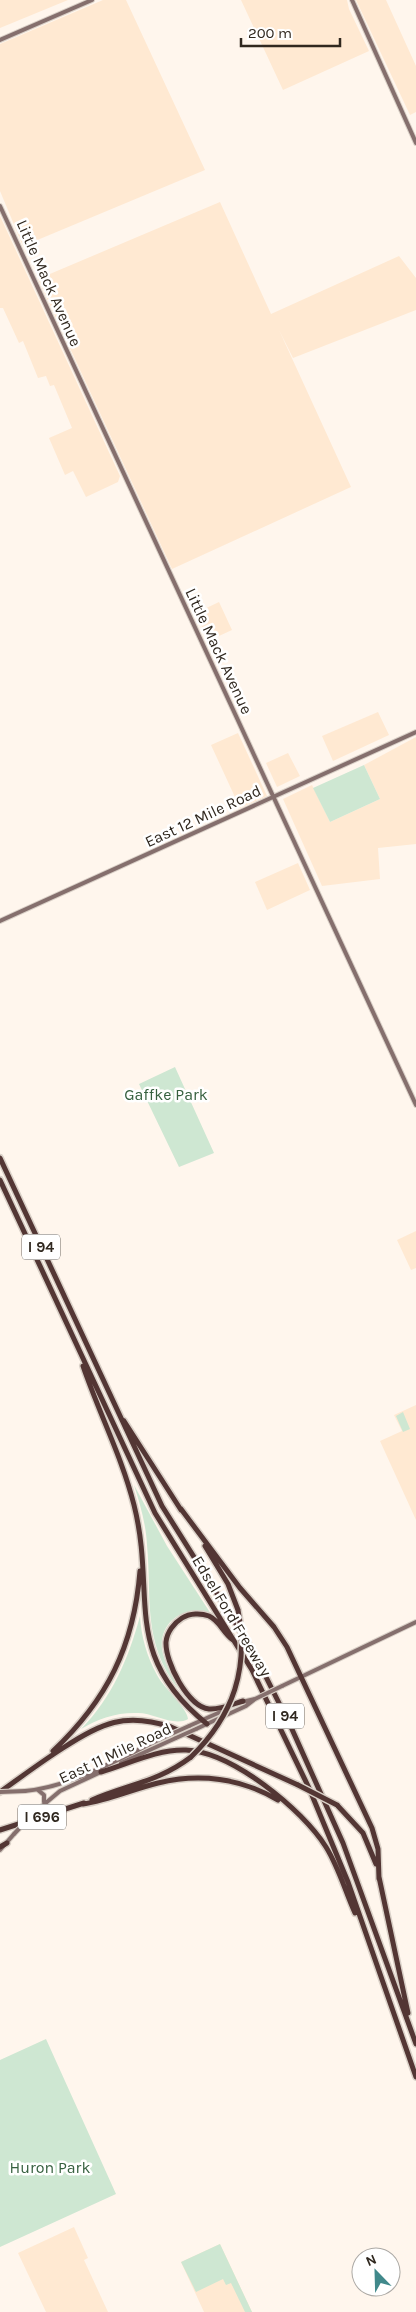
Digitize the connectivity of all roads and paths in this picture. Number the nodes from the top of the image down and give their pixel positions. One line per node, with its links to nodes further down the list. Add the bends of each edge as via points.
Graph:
1 (92, 0): 3 (main road)
2 (352, 0): 4 (main road)
3 (0, 40)
4 (416, 144)
5 (0, 206): 7 (main road, Little Mack Avenue)
6 (416, 732): 7 (main road, East 12 Mile Road)
7 (273, 798): 8 (main road, East 12 Mile Road); 9 (main road, Little Mack Avenue)
8 (0, 921)
9 (416, 1105)
10 (0, 1158): 13 (highway, Edsel Ford Freeway / I 94)
11 (0, 1180): 12 (highway, Edsel Ford Freeway / I 94)
12 (76, 1344): 15 (highway, via 132,1496); 17 (highway, Edsel Ford Freeway / I 94, via 155,1513)
13 (120, 1417): 14 (highway, via 130,1427); 35 (highway, Edsel Ford Freeway / I 94, via 173,1526 252,1651 279,1702 343,1843)
14 (181, 1509): 18 (highway, via 235,1582 274,1627); 28 (highway, bridge, via 223,1575 238,1610 243,1648 236,1689 220,1723 192,1757 154,1780)
15 (140, 1542): 21 (highway, via 144,1617 150,1648 173,1690); 23 (highway, via 138,1596 121,1658 91,1711)
16 (416, 1622): 18 (main road, East 11 Mile Road)
17 (237, 1644): 20 (highway, via 218,1622 207,1615 197,1614 186,1616 174,1625 167,1636 166,1648 193,1703 209,1709); 34 (highway, Edsel Ford Freeway / I 94, via 320,1812)
18 (302, 1678): 19 (main road, East 11 Mile Road, bridge); 33 (highway, via 372,1828 378,1849)
19 (255, 1699): 20 (main road, East 11 Mile Road); 22 (main road, East 11 Mile Road)
20 (243, 1702): 21 (main road, East 11 Mile Road)
21 (202, 1720): 22 (highway); 25 (main road, East 11 Mile Road, bridge, via 68,1781)
22 (207, 1724): 24 (main road, East 11 Mile Road, bridge)
23 (44, 1760): 26 (highway, I 696); 33 (highway, bridge, via 95,1727 118,1720 144,1720 171,1727 337,1805 356,1823 367,1840)
24 (101, 1772): 27 (main road, East 11 Mile Road, via 66,1788); 29 (highway, via 166,1752 193,1751 241,1771)
25 (38, 1790): 26 (main road, East 11 Mile Road, bridge); 27 (main road, via 44,1795)
26 (0, 1792)
27 (43, 1804): 31 (main road, East 11 Mile Road, bridge)
28 (83, 1804): 29 (highway, via 169,1780 205,1777 259,1790); 30 (highway, I 696)
29 (295, 1811): 34 (highway, via 316,1832 334,1861)
30 (0, 1830)
31 (7, 1843): 32 (highway)
32 (0, 1848)
33 (379, 1879): 35 (highway)
34 (365, 1934): 37 (highway, Edsel Ford Freeway / I 94)
35 (412, 2033): 36 (highway, Edsel Ford Freeway / I 94)
36 (416, 2044)
37 (416, 2077)

